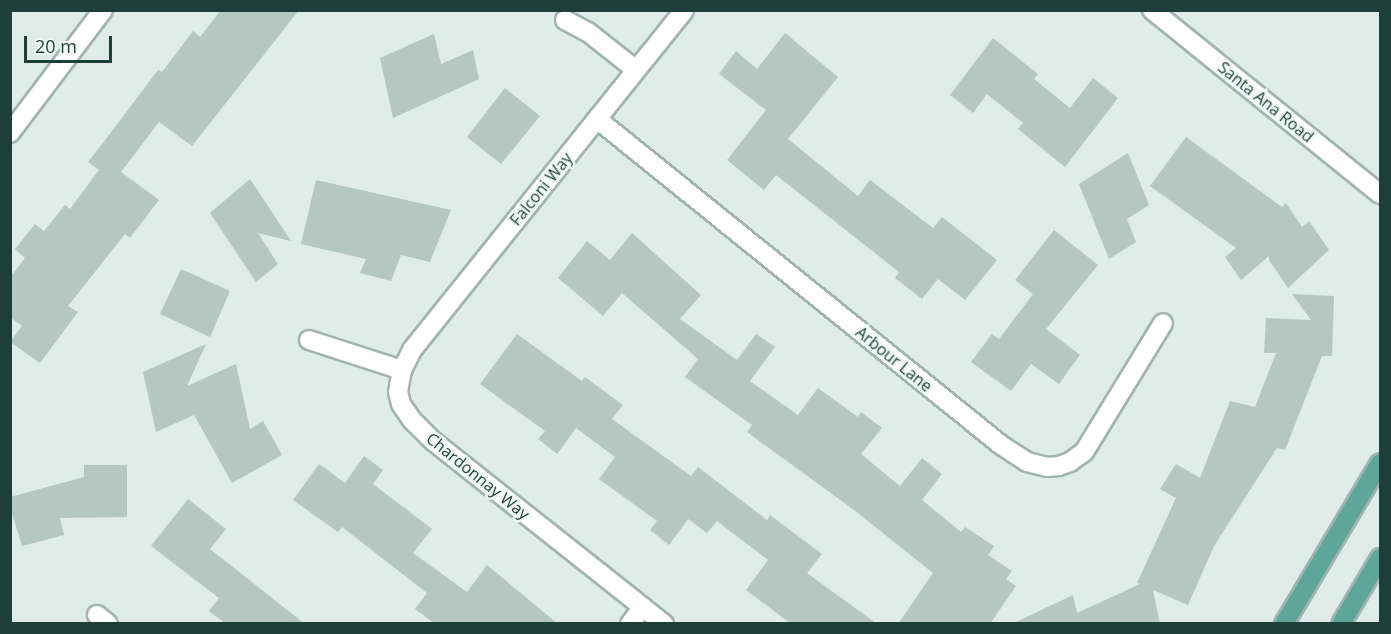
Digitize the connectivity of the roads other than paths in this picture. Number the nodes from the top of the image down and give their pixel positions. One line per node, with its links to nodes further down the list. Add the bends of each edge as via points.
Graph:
1 (103, 10): 7 (street)
2 (684, 10): 5 (street, Falconi Way)
3 (1152, 10): 8 (street, Santa Ana Road)
4 (565, 20): 5 (street, via 588,32)
5 (636, 70): 6 (street, Falconi Way)
6 (597, 119): 9 (street, Arbour Lane, via 1027,462 1059,466 1084,452); 11 (street, Falconi Way, via 412,350)
7 (10, 133)
8 (1380, 194)
9 (1163, 323)
10 (309, 340): 11 (street)
11 (402, 370): 14 (street, Chardonnay Way, via 398,392 401,404 433,441)
12 (1380, 463): 17 (main road)
13 (1380, 558): 18 (main road)
14 (643, 607): 15 (street); 16 (street, Chardonnay Way)
15 (630, 624)
16 (664, 624)
17 (1284, 624)
18 (1341, 624)

